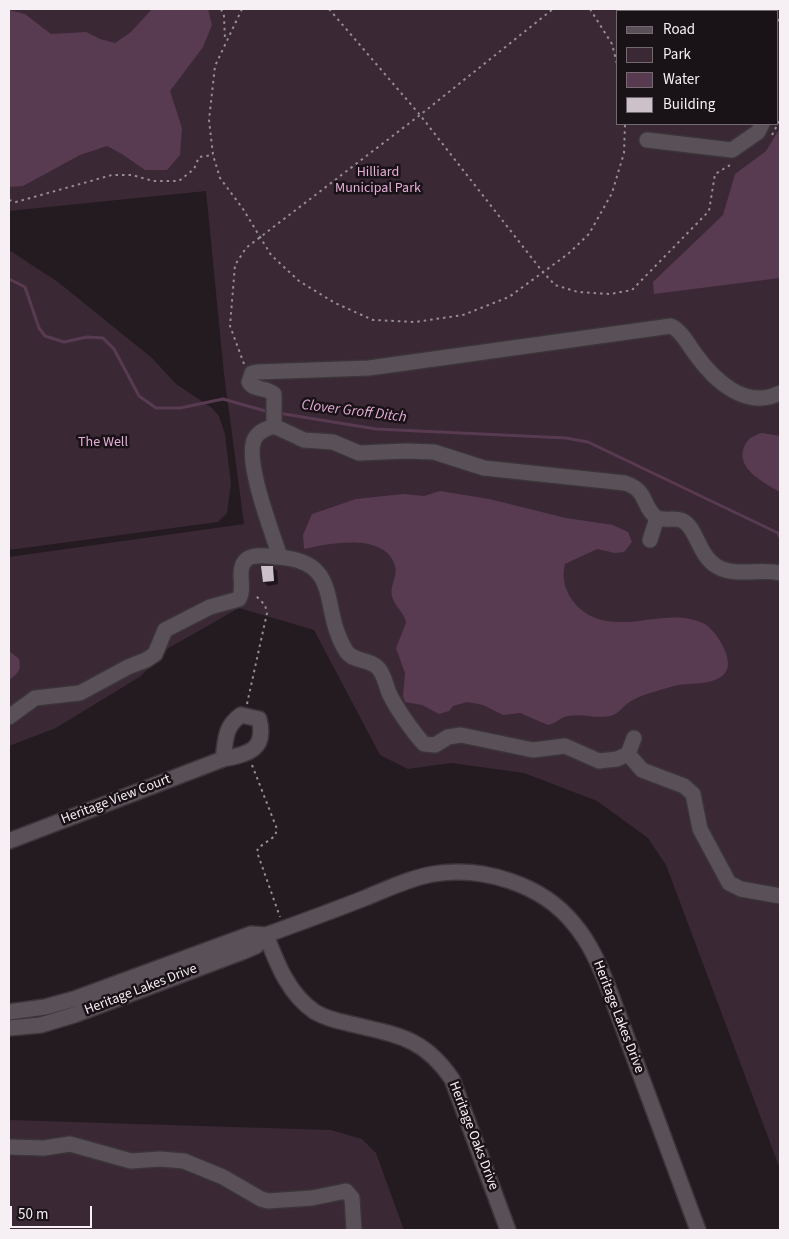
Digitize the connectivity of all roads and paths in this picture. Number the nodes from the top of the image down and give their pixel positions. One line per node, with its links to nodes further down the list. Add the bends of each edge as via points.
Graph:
1 (221, 9): 6 (path)
2 (242, 9): 6 (path)
3 (329, 9): 8 (path)
4 (553, 9): 8 (path)
5 (590, 9): 7 (path, via 612,44)
6 (225, 43): 14 (path, via 216,66 209,120)
7 (616, 60)
8 (420, 115): 17 (path); 18 (path)
9 (625, 125): 18 (path, via 624,152 612,193 589,234)
10 (762, 125): 13 (street, via 758,132 732,150)
11 (777, 125): 12 (path)
12 (770, 138)
13 (647, 140)
14 (213, 155): 16 (path, via 199,157 194,169 179,181 112,175 16,202); 17 (path, via 220,178)
15 (736, 161): 18 (path, via 716,174 709,211 632,290 610,294 578,292 555,285)
16 (9, 200)
17 (259, 237): 18 (path, via 271,255 299,281 372,320 415,322 463,315 509,297); 19 (path, via 246,248 235,266 230,326)
18 (542, 272)
19 (247, 371)
20 (780, 393): 21 (street, via 764,399 730,389 709,373 675,328 666,326 369,368 252,373 250,385 274,394)
21 (275, 416): 22 (street, via 304,440 333,442 359,453 429,452 484,468 625,482 638,488); 24 (street, via 258,433 252,452 260,497)
22 (656, 518): 23 (street); 25 (street, via 685,522 705,555 719,568)
23 (650, 540)
24 (280, 557): 26 (street, via 249,558 242,566); 31 (street, via 307,562 322,576 345,649 354,658 380,669 392,699 424,744 435,745 444,738 457,735 533,750 565,746 598,761)
25 (780, 573)
26 (242, 582): 27 (path, via 262,602 267,613); 28 (street, via 239,599 210,607 165,630 155,654 146,660 80,693 35,698)
27 (246, 715): 30 (street, via 259,719 261,728 258,745); 32 (street, via 231,722)
28 (9, 717)
29 (634, 738): 31 (street)
30 (248, 754): 32 (street, Heritage View Court); 35 (path, via 277,829 275,836 257,852)
31 (628, 754): 34 (street, via 642,770 684,786 693,794 700,829 729,883 741,890)
32 (223, 759): 33 (street, Heritage View Court)
33 (9, 841)
34 (780, 896)
35 (284, 928): 36 (street, Heritage Lakes Drive); 42 (street, Heritage Lakes Drive, via 419,877 451,872 499,878 528,888 552,904 573,923 597,959)
36 (266, 935): 37 (street, Heritage Lakes Drive, via 251,934 58,1004); 38 (street, Heritage Lakes Drive, via 256,946 242,952 74,1015); 41 (street, Heritage Oaks Drive, via 287,982 315,1012 339,1021 395,1033 432,1054 444,1066 452,1079)
37 (9, 1012)
38 (9, 1028)
39 (9, 1147): 40 (street, via 44,1148 70,1144 132,1161 184,1161 268,1201 312,1198 346,1191 352,1198)
40 (354, 1230)
41 (508, 1230)
42 (698, 1230)

